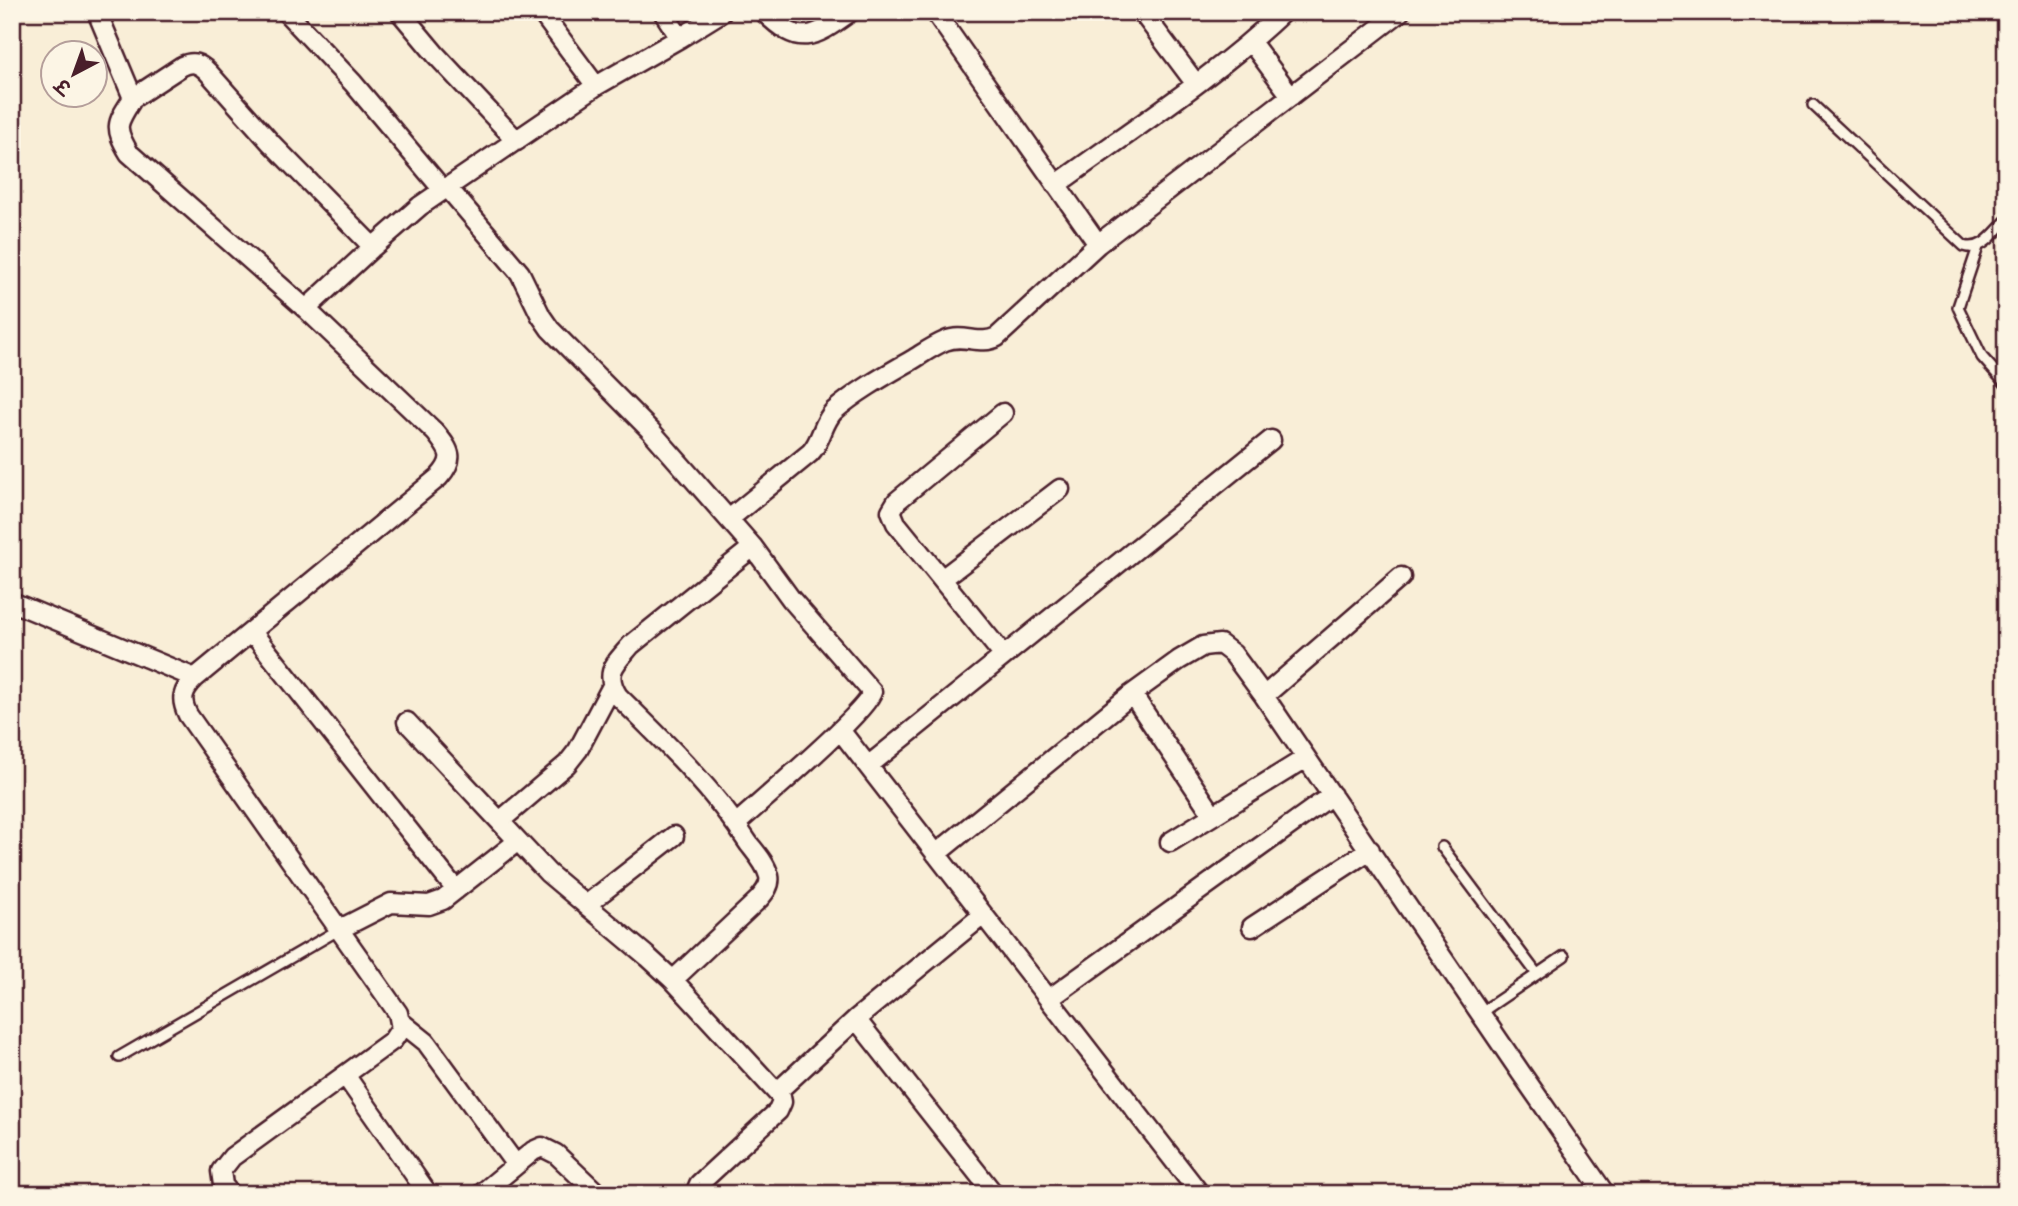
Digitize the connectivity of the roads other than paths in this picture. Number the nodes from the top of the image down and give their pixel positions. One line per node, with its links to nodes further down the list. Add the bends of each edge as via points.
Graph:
1 (97, 12): 18 (street)
2 (286, 12): 22 (street)
3 (400, 12): 20 (street)
4 (541, 12): 16 (street)
5 (663, 12): 13 (street)
6 (722, 12): 13 (street)
7 (764, 12): 8 (street, via 786,32 798,36 825,30)
8 (850, 12)
9 (935, 12): 21 (street)
10 (1142, 12): 15 (street)
11 (1283, 12): 14 (street)
12 (1400, 12): 17 (street)
13 (680, 38): 16 (street)
14 (1251, 42): 15 (street); 17 (street)
15 (1196, 84): 21 (street)
16 (596, 86): 20 (street)
17 (1291, 96): 24 (street)
18 (133, 98): 25 (street, via 182,65 196,63); 27 (street, via 118,126 130,153)
19 (1813, 105): 26 (lane, via 1958,243)
20 (517, 141): 22 (street)
21 (1056, 184): 24 (street)
22 (445, 189): 25 (street); 32 (street, via 520,273 550,329 651,431)
23 (2006, 221): 26 (lane)
24 (1098, 244): 32 (street, via 997,337 944,341 834,412 810,453)
25 (373, 247): 27 (street)
26 (1978, 247): 28 (lane, via 1958,307 1982,357)
27 (306, 309): 37 (street, via 436,433 450,454 449,462 439,477)
28 (2006, 384)
29 (1003, 412): 35 (street, via 893,506 896,523)
30 (1271, 440): 38 (street)
31 (1060, 489): 35 (street)
32 (729, 519): 33 (street)
33 (753, 547): 40 (street, via 631,645 611,671); 44 (street, via 791,599 872,692)
34 (1401, 577): 42 (street)
35 (943, 579): 38 (street)
36 (12, 602): 39 (street)
37 (252, 632): 39 (street); 57 (street)
38 (1004, 656): 46 (street)
39 (195, 678): 61 (street, via 183,692 188,715)
40 (612, 686): 49 (street, via 567,764); 50 (street)
41 (1132, 694): 42 (street, via 1203,646 1220,644); 48 (street); 56 (street)
42 (1264, 696): 45 (street)
43 (407, 722): 49 (street)
44 (840, 730): 46 (street); 50 (street)
45 (1306, 758): 47 (street); 48 (street)
46 (868, 766): 56 (street)
47 (1332, 795): 55 (street); 65 (street)
48 (1213, 815): 53 (street)
49 (500, 821): 52 (street)
50 (736, 824): 64 (street, via 766,869 768,886)
51 (674, 836): 58 (street)
52 (518, 841): 57 (street); 58 (street)
53 (1170, 842)
54 (1442, 847): 63 (lane)
55 (1370, 850): 60 (street); 66 (street)
56 (936, 854): 59 (street)
57 (456, 890): 61 (street, via 429,905 391,902)
58 (586, 905): 64 (street)
59 (983, 915): 65 (street); 67 (street)
60 (1252, 927)
61 (340, 929): 68 (street); 69 (lane)
62 (1564, 956): 63 (lane)
63 (1537, 974): 66 (lane)
64 (673, 980): 71 (street)
65 (1049, 999): 79 (street)
66 (1480, 1013): 80 (street)
67 (856, 1019): 71 (street); 78 (street)
68 (401, 1022): 70 (street, via 393,1040); 72 (street, via 426,1042)
69 (119, 1057)
70 (345, 1074): 73 (street, via 232,1157 221,1171); 74 (street)
71 (777, 1092): 77 (street, via 782,1102 778,1111 699,1184)
72 (516, 1165): 75 (street); 76 (street, via 546,1147)
73 (230, 1194)
74 (428, 1194)
75 (481, 1194)
76 (598, 1194)
77 (695, 1194)
78 (995, 1194)
79 (1200, 1194)
80 (1605, 1194)

